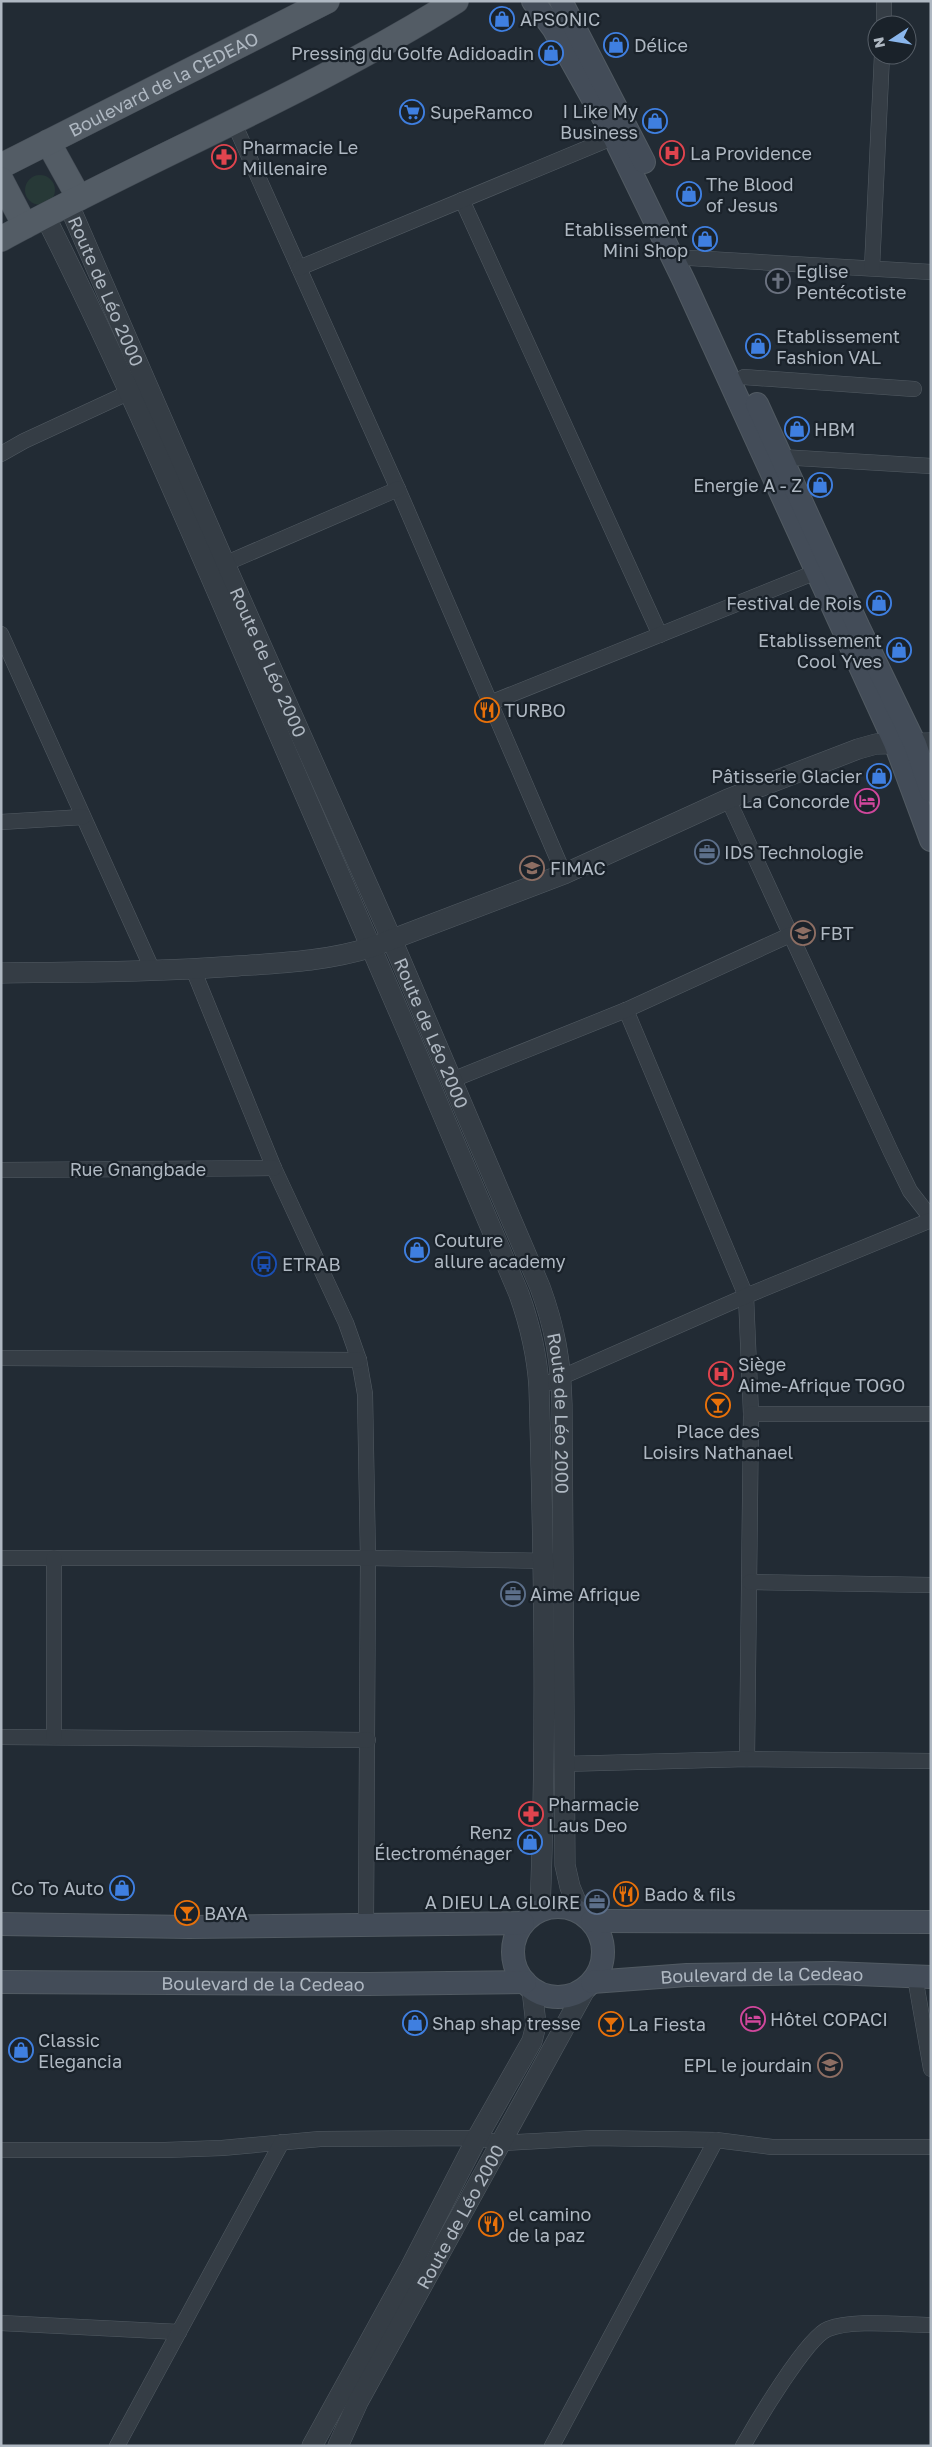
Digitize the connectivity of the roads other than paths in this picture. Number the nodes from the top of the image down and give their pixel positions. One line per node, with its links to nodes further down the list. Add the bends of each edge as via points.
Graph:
1 (327, 1): 10 (main road, Boulevard de la CEDEAO)
2 (456, 1): 8 (main road, via 411,30)
3 (533, 1): 9 (main road, via 553,28)
4 (561, 1): 17 (main road, via 628,129)
5 (884, 1): 6 (street)
6 (884, 15)
7 (882, 65): 19 (street)
8 (233, 121): 13 (main road); 18 (street)
9 (614, 137): 14 (street); 17 (main road)
10 (48, 142): 11 (main road, Boulevard de la CEDEAO); 13 (main road)
11 (1, 166)
12 (1, 180): 15 (main road)
13 (74, 200): 15 (main road); 28 (street, Route de Léo 2000)
14 (462, 200): 18 (street); 31 (street)
15 (35, 221): 16 (main road); 23 (street, Route de Léo 2000, via 74,270)
16 (1, 239)
17 (681, 257): 19 (street); 21 (main road); 29 (main road)
18 (299, 268): 27 (street)
19 (872, 268): 20 (street)
20 (931, 272)
21 (744, 377): 22 (street); 25 (main road)
22 (914, 388)
23 (130, 392): 24 (street); 28 (street, Route de Léo 2000)
24 (1, 454)
25 (782, 456): 26 (street); 33 (main road)
26 (931, 466)
27 (398, 490): 28 (street); 32 (street)
28 (216, 568): 41 (street, Route de Léo 2000); 42 (street, Route de Léo 2000)
29 (816, 572): 31 (street); 33 (main road)
30 (1, 634): 36 (street)
31 (660, 635): 32 (street)
32 (490, 703): 39 (street)
33 (914, 743): 34 (main road); 35 (street, via 876,744 858,749); 38 (main road)
34 (931, 791)
35 (728, 799): 39 (street); 40 (street)
36 (83, 817): 37 (street); 44 (street)
37 (1, 822)
38 (931, 840)
39 (564, 874): 41 (street)
40 (790, 935): 46 (street); 50 (street, via 910,1191)
41 (392, 940): 42 (street); 47 (street, Route de Léo 2000)
42 (372, 948): 43 (street, via 311,961); 55 (street, Route de Léo 2000, via 520,1294 531,1327)
43 (193, 969): 44 (street); 48 (street)
44 (153, 971): 45 (street)
45 (1, 973)
46 (626, 1010): 47 (street); 51 (street)
47 (452, 1080): 54 (street, Route de Léo 2000, via 552,1320)
48 (274, 1168): 49 (street, Rue Gnangbade); 53 (street, via 346,1323)
49 (1, 1170)
50 (931, 1219): 51 (street)
51 (746, 1296): 54 (street); 56 (street)
52 (1, 1358): 53 (street)
53 (359, 1360): 60 (street, via 365,1394)
54 (561, 1377): 55 (street); 61 (street, Route de Léo 2000)
55 (540, 1387): 61 (street, Route de Léo 2000)
56 (750, 1414): 57 (street); 62 (street)
57 (931, 1414)
58 (1, 1558): 59 (street)
59 (54, 1558): 60 (street); 65 (street)
60 (368, 1558): 61 (street); 66 (street)
61 (554, 1561): 69 (street, Route de Léo 2000); 70 (street, Route de Léo 2000, via 544,1765)
62 (750, 1582): 63 (street); 67 (street)
63 (931, 1585)
64 (1, 1737): 65 (street)
65 (54, 1737): 66 (street)
66 (368, 1740): 74 (street)
67 (747, 1758): 68 (street); 69 (street)
68 (931, 1761)
69 (564, 1764): 71 (street, Route de Léo 2000, via 565,1865 570,1887)
70 (531, 1916): 71 (main road, via 553,1906 567,1907); 74 (main road); 77 (main road, via 515,1937 513,1953 516,1968)
71 (586, 1916): 72 (main road); 78 (main road, via 600,1932 603,1945 599,1971)
72 (931, 1922)
73 (1, 1924): 74 (main road)
74 (366, 1925)
75 (923, 1977): 78 (main road, Boulevard de la Cedeao, via 832,1973 687,1975); 79 (street)
76 (1, 1982): 77 (main road, Boulevard de la Cedeao)
77 (528, 1985): 78 (main road, via 545,1995 559,1997 573,1995); 80 (street, Route de Léo 2000, via 536,2025 532,2041)
78 (589, 1985): 83 (street, Route de Léo 2000)
79 (931, 2069)
80 (476, 2138): 82 (street); 83 (street); 90 (street, Route de Léo 2000, via 410,2268)
81 (716, 2140): 83 (street, via 594,2138); 84 (street, via 772,2147); 92 (street)
82 (282, 2142): 85 (street, via 165,2150); 88 (street)
83 (501, 2143): 91 (street, Route de Léo 2000, via 358,2402)
84 (931, 2147)
85 (1, 2150)
86 (1, 2323): 88 (street)
87 (931, 2325): 93 (street, via 849,2324 826,2329 811,2343 764,2409)
88 (179, 2332): 89 (street)
89 (117, 2446)
90 (312, 2446)
91 (338, 2446)
92 (552, 2446)
93 (743, 2446)

